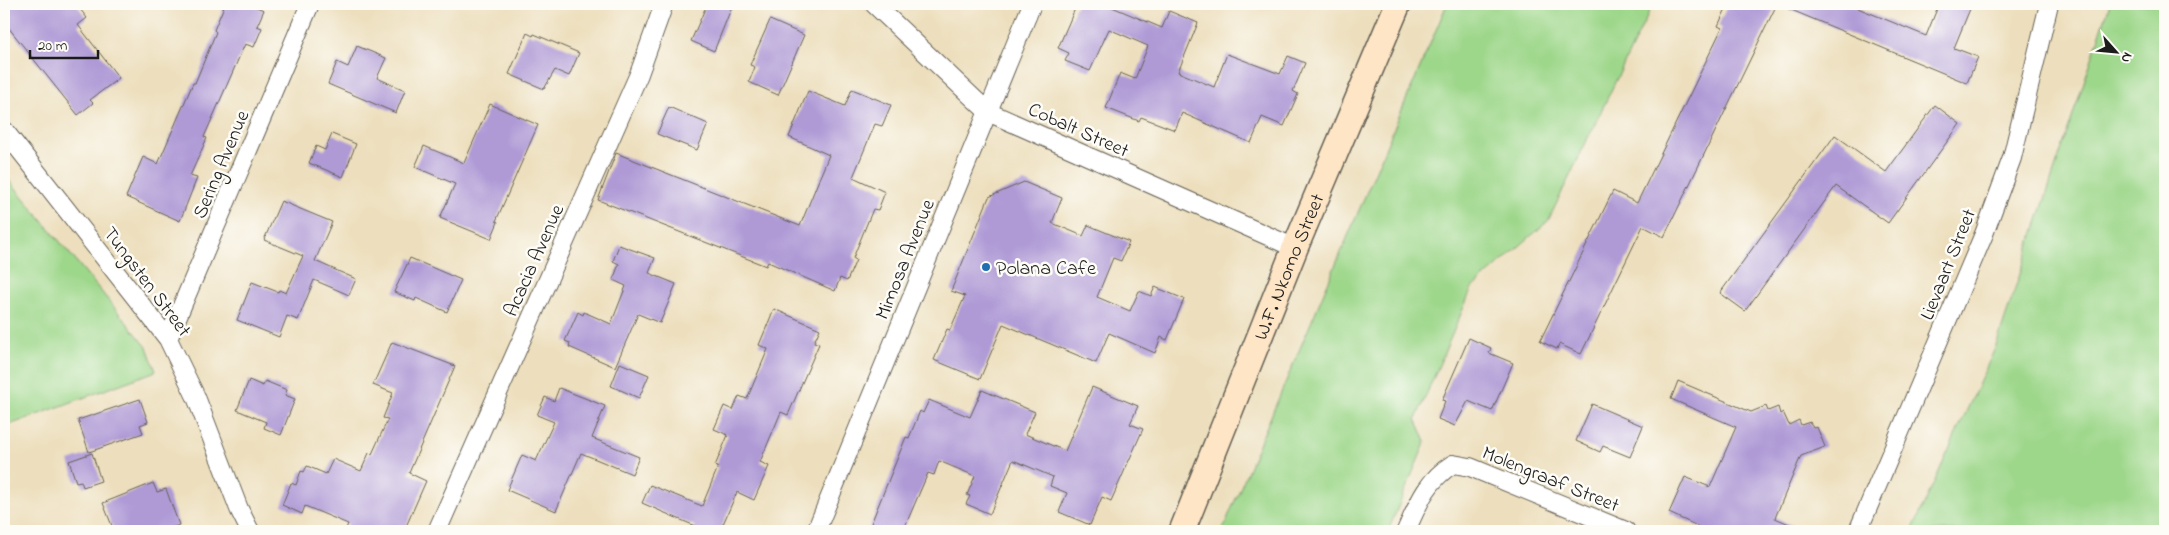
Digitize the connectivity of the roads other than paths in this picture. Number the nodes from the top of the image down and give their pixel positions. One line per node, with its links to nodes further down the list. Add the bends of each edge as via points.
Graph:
1 (310, 4): 10 (street, Sering Avenue)
2 (664, 4): 12 (street, Acacia Avenue, via 638,74)
3 (874, 4): 7 (street, Cobalt Street)
4 (1032, 4): 7 (street, Mimosa Avenue)
5 (1398, 4): 9 (main road, W.F. Nkomo Street)
6 (2049, 4): 17 (street, Lievaart Street, via 2006,175)
7 (988, 112): 9 (street, Cobalt Street); 13 (street, Mimosa Avenue)
8 (4, 130): 10 (street, Tungsten Street)
9 (1296, 248): 14 (main road, W.F. Nkomo Street)
10 (168, 339): 11 (street, Tungsten Street, via 196,396)
11 (250, 531)
12 (437, 531)
13 (816, 531)
14 (1182, 531)
15 (1406, 531): 16 (street, Molengraaf Street, via 1423,494 1442,471 1453,464 1470,467)
16 (1626, 531)
17 (1858, 531)

